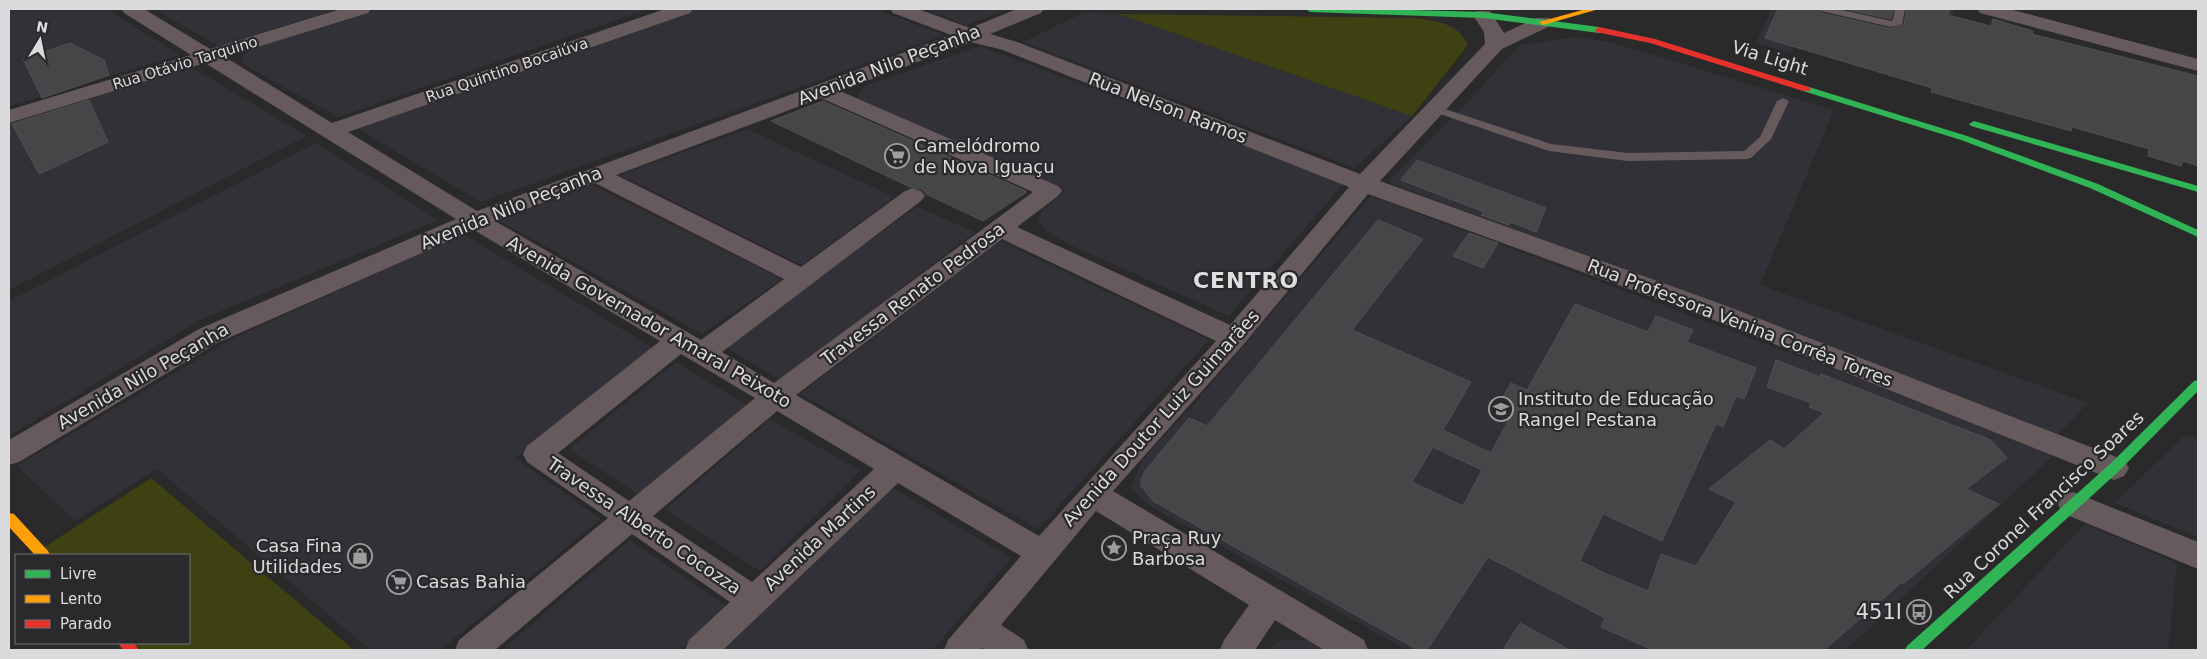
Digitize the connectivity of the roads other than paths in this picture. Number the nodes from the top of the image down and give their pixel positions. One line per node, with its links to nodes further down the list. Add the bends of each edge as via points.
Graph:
1 (361, 9): 16 (street, Rua Otávio Tarquino)
2 (683, 9): 22 (street, Rua Quintino Bocaiúva)
3 (900, 9): 14 (street, Rua Nelson Ramos)
4 (1034, 9): 14 (street, Avenida Nilo Peçanha)
5 (1310, 9): 10 (main road, Via Light)
6 (1825, 9): 7 (lane, via 1890,24 1898,22)
7 (1900, 9)
8 (1987, 9): 17 (street)
9 (139, 10): 16 (street, Avenida Governador Amaral Peixoto)
10 (1477, 12): 13 (main road, Via Light); 15 (street, via 1492,27)
11 (1584, 12): 12 (main road, Via Light); 13 (main road, Avenida Doutor Luiz Guimarães); 13 (main road, Via Light)
12 (1599, 12)
13 (1551, 16): 15 (street, Avenida Doutor Luiz Guimarães); 30 (main road, Via Light, via 1652,41 1964,138 2094,186)
14 (970, 35): 18 (street, Avenida Nilo Peçanha); 25 (street, Rua Nelson Ramos, via 1010,46)
15 (1495, 45): 20 (street, Avenida Doutor Luiz Guimarães)
16 (209, 56): 21 (street, Rua Otávio Tarquino); 22 (street, Avenida Governador Amaral Peixoto)
17 (2198, 65)
18 (822, 90): 23 (street, Avenida Nilo Peçanha); 29 (street, Travessa Renato Pedrosa, via 1050,191)
19 (1783, 101): 20 (lane, via 1765,139 1747,154 1737,155 1628,157 1549,147)
20 (1435, 109): 25 (street, Avenida Doutor Luiz Guimarães)
21 (9, 117)
22 (330, 131): 28 (street, Avenida Governador Amaral Peixoto)
23 (595, 174): 28 (street, Avenida Nilo Peçanha); 31 (street)
24 (2118, 178): 26 (main road, via 1961,121)
25 (1364, 184): 32 (street, Avenida Doutor Luiz Guimarães); 38 (street, Rua Professora Venina Corrêa Torres, via 1715,312)
26 (2198, 188)
27 (913, 196): 31 (street)
28 (475, 220): 33 (street, Avenida Governador Amaral Peixoto); 36 (street, Avenida Nilo Peçanha, via 208,336)
29 (1000, 229): 32 (street); 35 (street, Travessa Renato Pedrosa)
30 (2198, 234)
31 (802, 278): 33 (street)
32 (1234, 338): 39 (street, Avenida Doutor Luiz Guimarães)
33 (691, 346): 35 (street, Avenida Governador Amaral Peixoto); 42 (street, Travessa Alberto Cocozza, via 537,454)
34 (2198, 384): 38 (main road, Rua Coronel Francisco Soares)
35 (776, 396): 37 (street, Avenida Governador Amaral Peixoto); 42 (street, Travessa Renato Pedrosa)
36 (9, 454)
37 (895, 467): 43 (street, Avenida Governador Amaral Peixoto); 46 (street, Avenida Martins)
38 (2114, 468): 40 (main road, Rua Coronel Francisco Soares)
39 (1093, 494): 43 (street, Avenida Doutor Luiz Guimarães); 47 (street)
40 (2073, 504): 45 (street); 54 (main road, Rua Coronel Francisco Soares)
41 (9, 518): 44 (main road)
42 (630, 518): 46 (street, Travessa Alberto Cocozza); 49 (street, Travessa Renato Pedrosa)
43 (1042, 553): 48 (street, Avenida Doutor Luiz Guimarães)
44 (42, 554)
45 (2198, 556)
46 (753, 600): 50 (street, Avenida Martins)
47 (1270, 601): 52 (street); 53 (street)
48 (969, 639): 51 (street)
49 (471, 650)
50 (701, 650)
51 (1012, 650)
52 (1236, 650)
53 (1352, 650)
54 (1912, 650)

